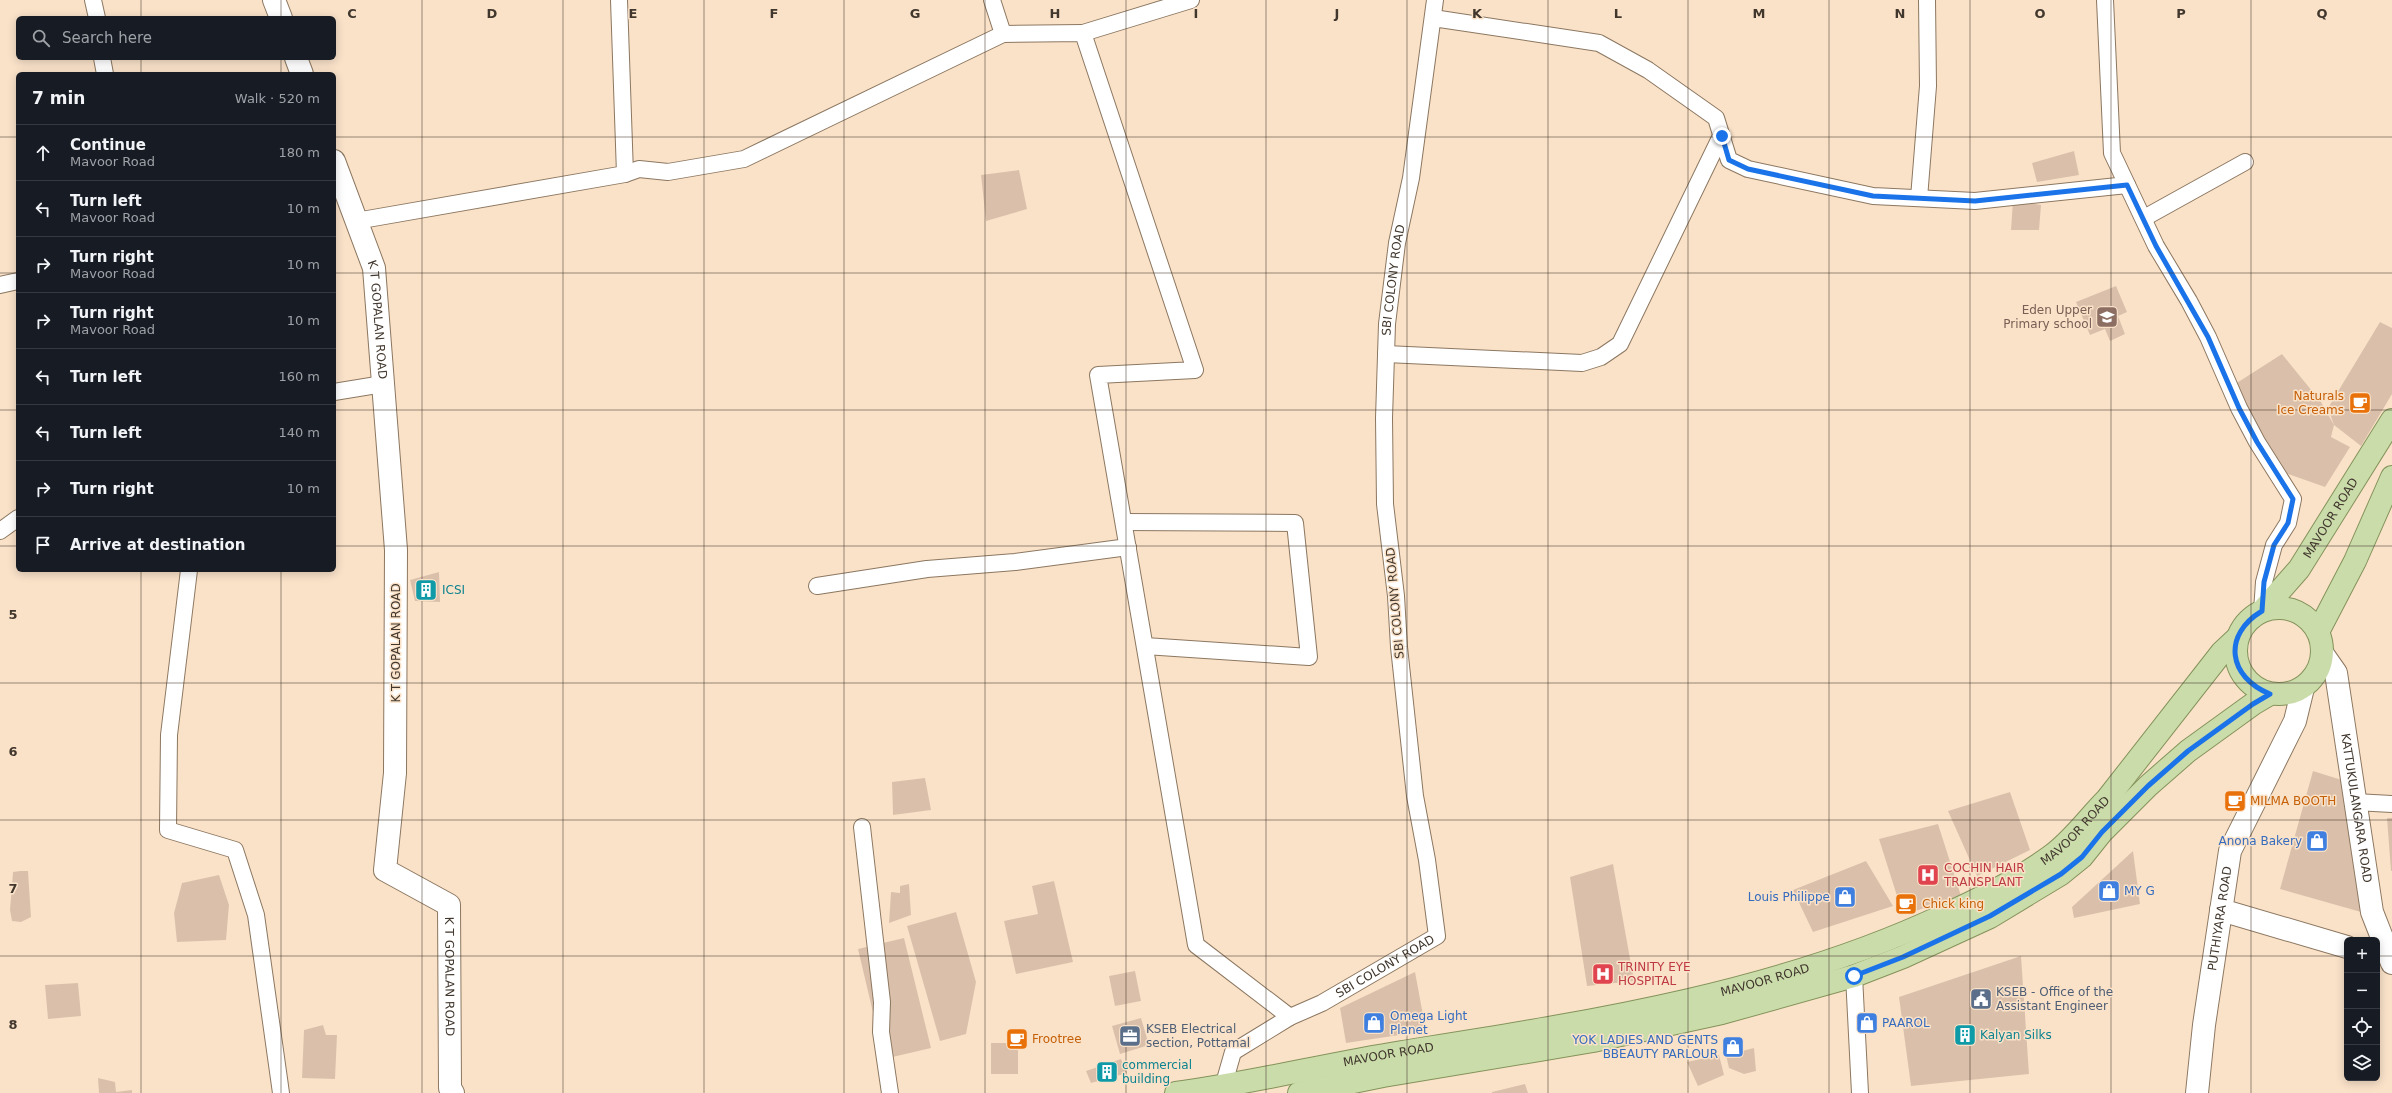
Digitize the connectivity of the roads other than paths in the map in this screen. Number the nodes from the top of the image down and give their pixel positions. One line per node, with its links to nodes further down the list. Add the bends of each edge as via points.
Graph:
1 (93, 0): 9 (street)
2 (274, 0): 10 (street)
3 (619, 0): 21 (street)
4 (992, 0): 13 (street)
5 (1191, 0): 12 (street)
6 (1435, 0): 11 (street, SBI COLONY ROAD)
7 (1928, 0): 23 (street, via 1928,86)
8 (2105, 0): 22 (street, via 2112,153)
9 (97, 16)
10 (280, 16)
11 (1433, 18): 18 (street, via 1599,43 1648,70 1716,118); 29 (street, SBI COLONY ROAD, via 1411,178 1397,243)
12 (1083, 33): 13 (street); 36 (street, via 1195,370 1098,375)
13 (1003, 34): 21 (street, via 744,159 668,172 639,169)
14 (102, 60): 16 (street)
15 (297, 60): 17 (street)
16 (104, 72)
17 (301, 72)
18 (1722, 136): 23 (street, via 1729,160 1748,169 1873,196); 29 (street, via 1620,344 1601,358 1582,363)
19 (2245, 162): 25 (street)
20 (336, 173): 24 (street, K T GOPALAN ROAD)
21 (625, 174): 26 (street)
22 (2127, 185): 23 (street, via 1975,201); 25 (street)
23 (1919, 198)
24 (341, 202): 26 (street, K T GOPALAN ROAD)
25 (2144, 218): 41 (street, via 2156,246 2208,337 2257,442 2293,499 2288,523 2274,545 2264,582)
26 (356, 221): 30 (street, K T GOPALAN ROAD, via 374,268)
27 (16, 281): 28 (street)
28 (0, 285)
29 (1386, 354): 55 (street, SBI COLONY ROAD, via 1385,504 1415,796 1428,860 1437,936 1328,999)
30 (383, 384): 31 (street); 58 (street, K T GOPALAN ROAD, via 396,550 395,773 385,870 449,905 450,1088)
31 (336, 392)
32 (2392, 420): 41 (main road, MAVOOR ROAD, via 2299,570)
33 (2392, 477): 34 (main road)
34 (2385, 510): 42 (main road, via 2355,560)
35 (16, 519): 37 (street)
36 (1124, 522): 38 (street); 44 (street, via 1295,522 1309,657)
37 (0, 531)
38 (1128, 547): 40 (street, via 1015,562 927,569); 44 (street)
39 (189, 572): 57 (street, via 169,735 168,830 235,850 256,915)
40 (817, 586)
41 (2262, 611): 42 (main road, MAVOOR ROAD, via 2277,608 2293,610 2309,620); 43 (main road, MAVOOR ROAD, via 2243,625)
42 (2318, 632): 45 (main road)
43 (2237, 638): 47 (main road, MAVOOR ROAD, via 2235,658 2242,676 2254,688); 56 (main road, MAVOOR ROAD, via 2222,652 2107,799 2069,842 1982,898 1897,937 1774,978 1711,994 1590,1020 1380,1056)
44 (1145, 646): 55 (street, via 1196,945)
45 (2322, 653): 46 (main road, via 2318,670); 48 (street, KATTUKULANGARA ROAD, via 2336,673)
46 (2303, 688): 47 (main road, MAVOOR ROAD, via 2287,694); 51 (street, PUTHIYARA ROAD, via 2295,721 2230,851)
47 (2270, 694): 54 (main road, MAVOOR ROAD, via 2188,751 2148,786 2102,832 2082,857 2061,874 1990,916 1903,957)
48 (2355, 802): 49 (street); 53 (street, KATTUKULANGARA ROAD, via 2372,912)
49 (2392, 804)
50 (862, 827): 59 (street, via 882,1002 881,1032)
51 (2221, 910): 52 (street); 63 (street, PUTHIYARA ROAD)
52 (2344, 946)
53 (2386, 960)
54 (1854, 976): 61 (main road, MAVOOR ROAD, via 1722,1013 1665,1026); 62 (street)
55 (1290, 1017): 56 (street, SBI COLONY ROAD, via 1233,1052)
56 (1227, 1090): 60 (main road, MAVOOR ROAD)
57 (281, 1093)
58 (453, 1093)
59 (890, 1093)
60 (1176, 1093)
61 (1299, 1093)
62 (1860, 1093)
63 (2197, 1093)

